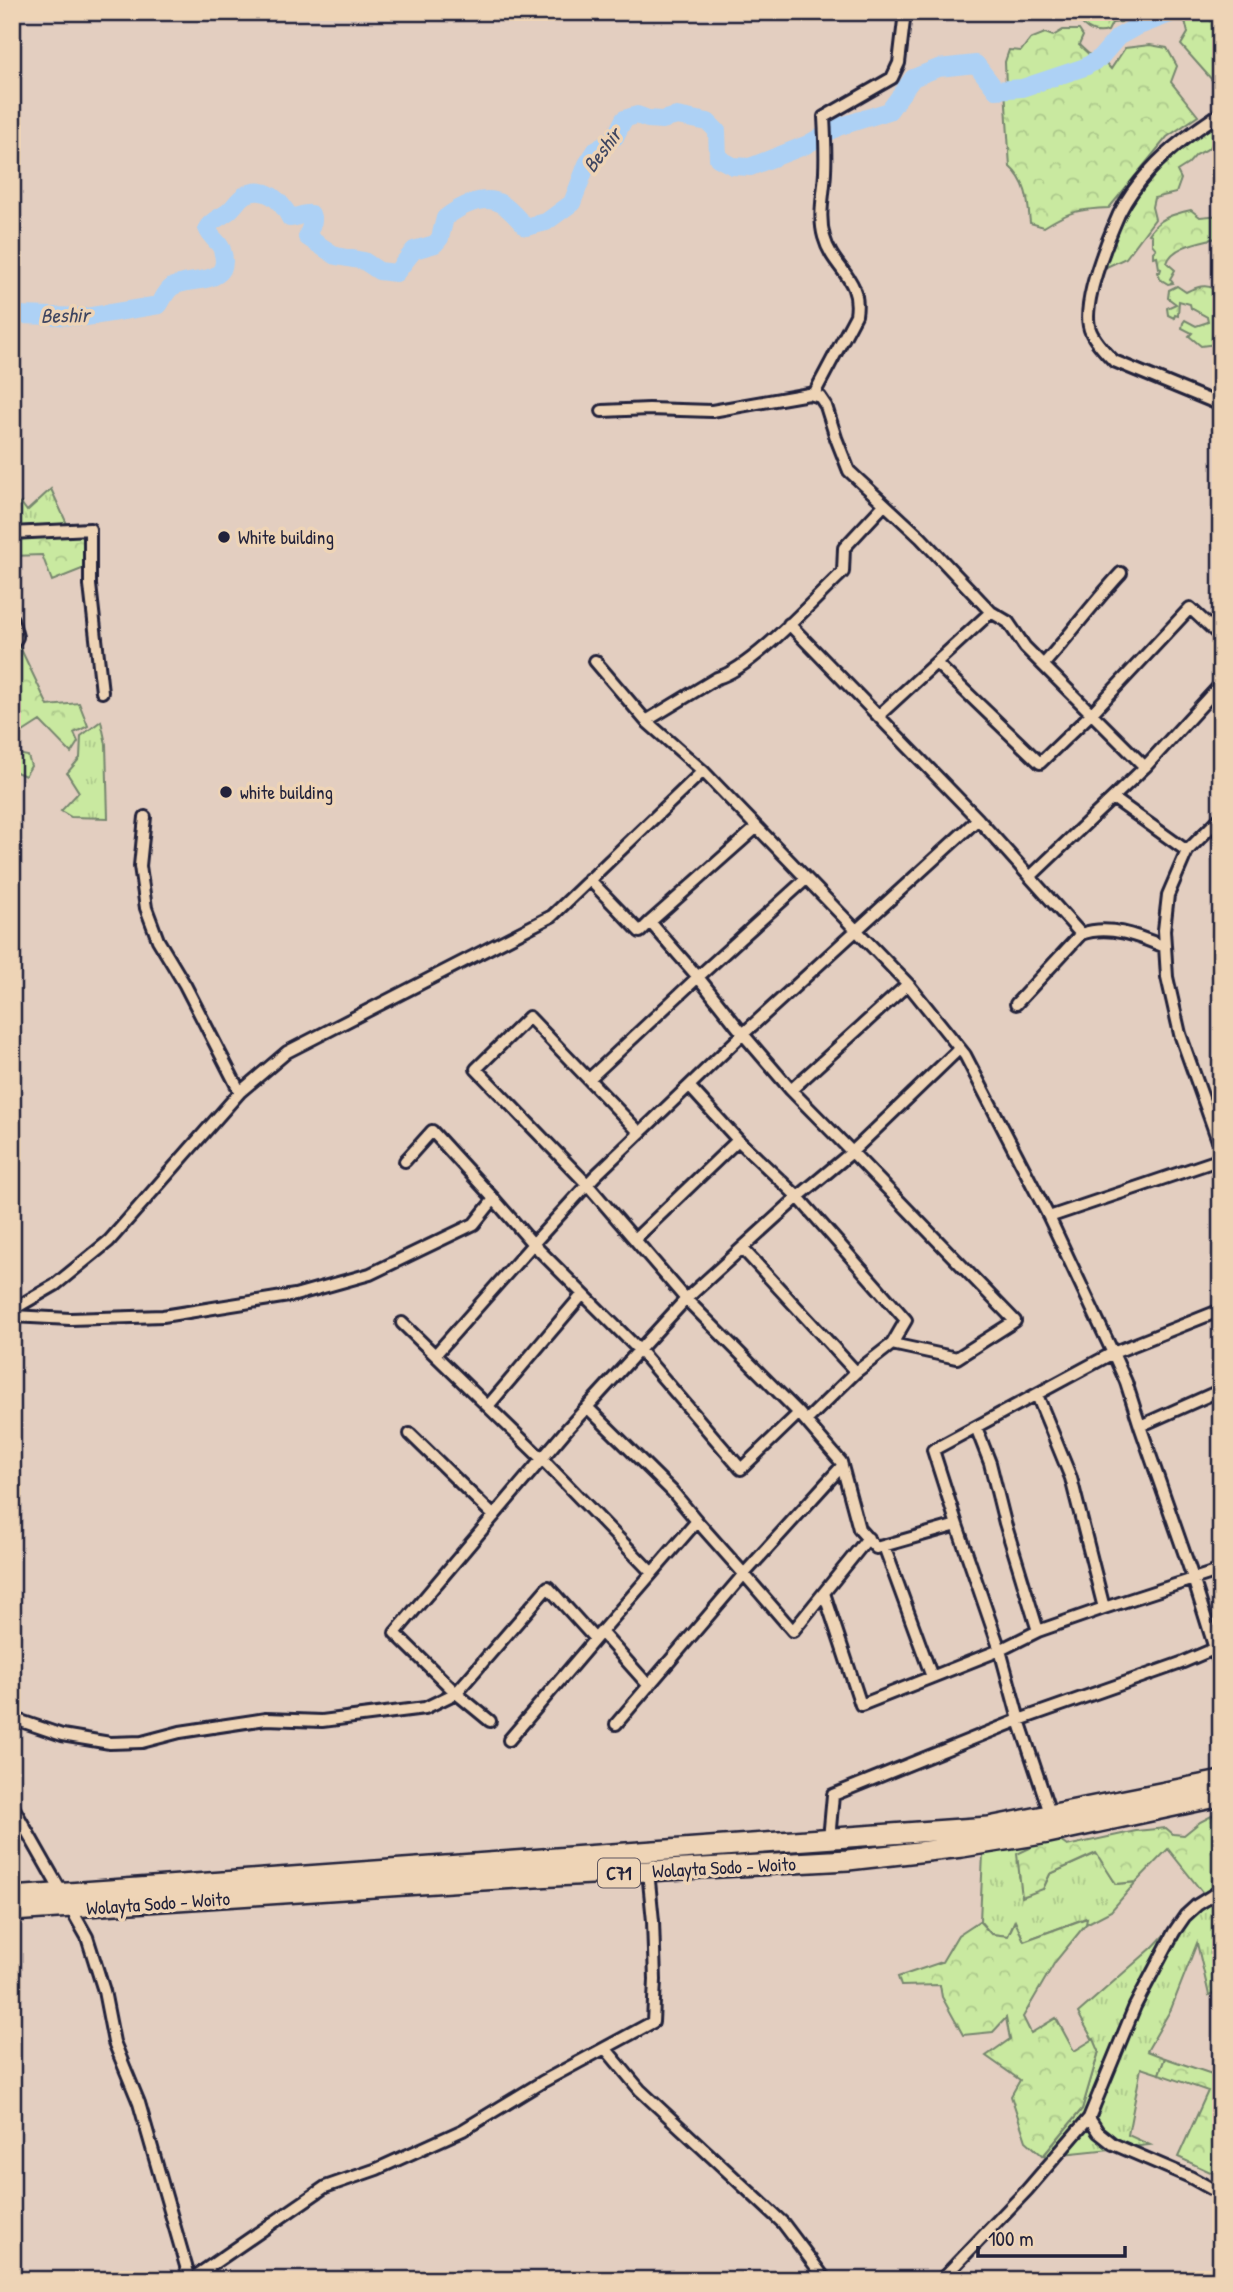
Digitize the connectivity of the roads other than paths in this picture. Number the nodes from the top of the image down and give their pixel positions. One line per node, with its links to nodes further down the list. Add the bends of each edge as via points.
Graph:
1 (905, 12): 3 (street, via 900,64 892,78 824,117 824,236 830,254 854,286 858,303)
2 (1221, 113): 4 (street, via 1183,138 1149,172 1121,212 1097,270 1088,307 1090,331 1114,361)
3 (814, 394): 5 (street, via 712,411); 6 (street, via 826,406 849,471)
4 (1221, 405)
5 (602, 411)
6 (884, 505): 9 (street); 11 (street, via 844,548 843,572)
7 (12, 533): 18 (street, via 90,529 90,585)
8 (1121, 573): 16 (street)
9 (991, 612): 15 (street); 16 (street, via 1008,622)
10 (12, 619): 13 (street, via 17,637)
11 (789, 624): 20 (street); 21 (street, via 741,667)
12 (1221, 638): 19 (street, via 1190,608)
13 (12, 645)
14 (595, 661): 21 (street)
15 (936, 663): 19 (street, via 1041,763); 20 (street)
16 (1043, 665): 19 (street)
17 (1221, 684): 22 (street)
18 (102, 692)
19 (1092, 713): 22 (street)
20 (878, 716): 27 (street)
21 (646, 721): 23 (street)
22 (1145, 767): 24 (street)
23 (702, 771): 28 (street); 32 (street)
24 (1113, 798): 29 (street); 30 (street)
25 (145, 817): 45 (street, via 140,866 146,908 158,940)
26 (1221, 817): 29 (street)
27 (978, 820): 30 (street); 34 (street)
28 (757, 827): 31 (street); 33 (street)
29 (1187, 850): 36 (street, via 1168,895)
30 (1030, 877): 35 (street)
31 (806, 878): 34 (street); 37 (street)
32 (589, 879): 33 (street, via 640,932); 45 (street, via 552,916 287,1052)
33 (650, 922): 37 (street)
34 (857, 931): 38 (street); 40 (street)
35 (1081, 934): 36 (street, via 1112,930); 39 (street)
36 (1165, 947): 48 (street, via 1180,1034)
37 (698, 977): 40 (street); 42 (street)
38 (908, 984): 41 (street); 44 (street)
39 (1016, 1003)
40 (743, 1034): 43 (street); 44 (street)
41 (960, 1049): 49 (street); 55 (street)
42 (589, 1080): 46 (street); 52 (street, via 529,1017 476,1069)
43 (689, 1086): 46 (street); 47 (street)
44 (792, 1090): 49 (street)
45 (240, 1092): 61 (street, via 109,1241 55,1285)
46 (640, 1133): 52 (street)
47 (738, 1140): 53 (street); 56 (street)
48 (1221, 1149)
49 (852, 1152): 53 (street); 65 (street, via 1016,1321 957,1358)
50 (1221, 1159): 55 (street)
51 (405, 1161): 54 (street, via 432,1131)
52 (587, 1184): 56 (street); 57 (street)
53 (798, 1197): 58 (street); 65 (street, via 906,1320)
54 (494, 1199): 57 (street); 63 (street, via 474,1224 370,1275 295,1295 163,1316)
55 (1049, 1217): 67 (street)
56 (635, 1239): 60 (street)
57 (533, 1244): 59 (street); 68 (street)
58 (742, 1248): 60 (street); 69 (street)
59 (583, 1294): 66 (street); 72 (street)
60 (686, 1298): 66 (street); 74 (street)
61 (12, 1310)
62 (1221, 1310): 67 (street)
63 (12, 1316)
64 (402, 1323): 68 (street)
65 (892, 1344): 69 (street)
66 (639, 1350): 73 (street); 74 (street, via 741,1469)
67 (1113, 1353): 71 (street); 75 (street)
68 (435, 1355): 72 (street)
69 (856, 1372): 74 (street)
70 (1220, 1392): 75 (street)
71 (1037, 1395): 76 (street); 90 (street, via 1071,1478)
72 (488, 1406): 78 (street)
73 (587, 1407): 78 (street); 81 (street)
74 (803, 1417): 79 (street)
75 (1140, 1426): 88 (street)
76 (976, 1427): 82 (street, via 933,1450); 91 (street)
77 (410, 1434): 80 (street)
78 (542, 1459): 80 (street); 86 (street)
79 (842, 1466): 83 (street, via 859,1529); 87 (street)
80 (494, 1516): 98 (street, via 394,1633)
81 (697, 1521): 86 (street); 87 (street)
82 (957, 1525): 84 (street); 94 (street)
83 (868, 1538): 84 (street, via 876,1548); 89 (street)
84 (884, 1546): 96 (street)
85 (1221, 1570): 88 (street)
86 (652, 1573): 92 (street)
87 (744, 1574): 89 (street, via 793,1631); 97 (street)
88 (1193, 1578): 90 (street); 93 (street)
89 (824, 1593): 96 (street, via 861,1706)
90 (1104, 1608): 91 (street)
91 (1038, 1631): 94 (street)
92 (598, 1635): 97 (street); 98 (street, via 548,1587); 103 (street)
93 (1218, 1647): 95 (street); 100 (street)
94 (1000, 1650): 96 (street); 100 (street)
95 (1221, 1668)
96 (932, 1677)
97 (649, 1686): 102 (street)
98 (456, 1693): 99 (street, via 425,1708 323,1721 266,1720 142,1742 110,1743 62,1735); 101 (street)
99 (12, 1718)
100 (1019, 1720): 107 (street); 108 (street, via 833,1795)
101 (491, 1721)
102 (617, 1724)
103 (509, 1740)
104 (1221, 1781): 107 (highway, Wolayta Sodo - Woito / C71)
105 (1221, 1796): 107 (highway, Wolayta Sodo - Woito / C71)
106 (12, 1805): 114 (street)
107 (1053, 1823): 108 (highway, Wolayta Sodo - Woito / C71); 110 (highway, Wolayta Sodo - Woito / C71, via 962,1847)
108 (829, 1839): 109 (highway, Wolayta Sodo - Woito / C71)
109 (787, 1842): 110 (highway); 114 (highway, Wolayta Sodo - Woito / C71)
110 (788, 1864): 111 (highway, Wolayta Sodo - Woito / C71)
111 (648, 1871): 114 (highway, Wolayta Sodo - Woito / C71); 116 (street, via 653,2022)
112 (1221, 1890): 117 (street, via 1197,1905 1174,1932 1135,2006)
113 (12, 1897): 114 (highway, Wolayta Sodo - Woito / C71)
114 (66, 1902): 115 (highway, Wolayta Sodo - Woito / C71); 116 (street, via 87,1937 114,2042 139,2102 190,2280 325,2188 463,2130)
115 (12, 1911)
116 (605, 2048): 119 (street, via 640,2090 783,2223)
117 (1089, 2118): 118 (street, via 1113,2144); 120 (street)
118 (1221, 2194)
119 (826, 2280)
120 (941, 2280)

